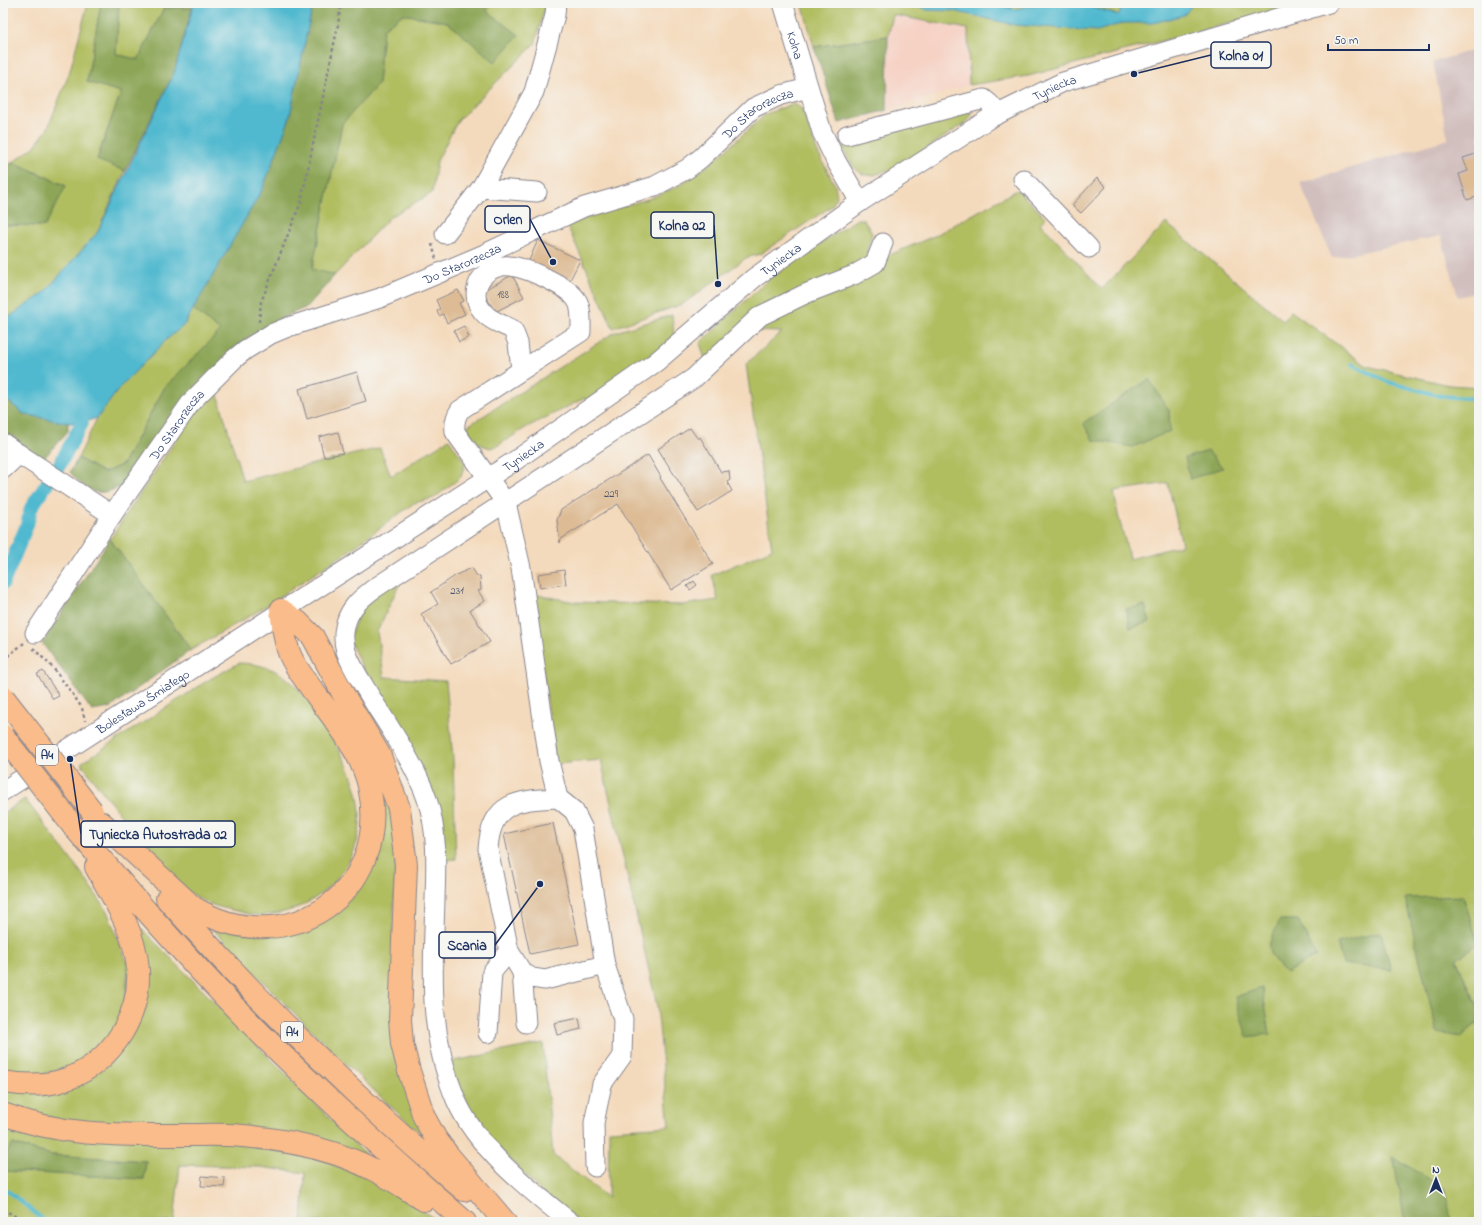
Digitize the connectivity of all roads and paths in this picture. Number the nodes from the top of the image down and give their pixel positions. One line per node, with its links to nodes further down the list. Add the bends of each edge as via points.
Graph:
1 (341, 3): 17 (path, via 301,202 261,302)
2 (556, 3): 9 (street, via 534,92)
3 (783, 3): 5 (street, Kolna)
4 (1321, 4): 6 (street, Tyniecka, via 1063,82)
5 (808, 88): 11 (street, Do Starorzecza, via 828,146); 15 (street, Do Starorzecza, via 781,95 753,108 701,158 672,178 655,186 584,207)
6 (998, 114): 7 (street, via 984,99); 11 (street, Tyniecka)
7 (847, 135)
8 (1023, 179): 14 (street)
9 (481, 188): 10 (street); 12 (street)
10 (537, 192)
11 (860, 202): 22 (street, Tyniecka, via 754,278 631,381)
12 (438, 239): 16 (path)
13 (883, 243): 23 (street, via 875,263 854,275 805,294 760,316 694,378)
14 (1089, 248)
15 (484, 264): 17 (street, Do Starorzecza, via 288,327); 18 (street, via 475,288 476,300 488,316 513,330 519,349); 18 (street, via 516,266 564,288 577,300 581,332)
16 (438, 265)
17 (256, 343): 24 (street, Do Starorzecza, via 234,359 192,401)
18 (521, 370): 22 (street, via 460,410 455,421 455,432)
19 (3, 443): 20 (street)
20 (19, 454): 21 (street); 24 (street)
21 (3, 469)
22 (488, 478): 23 (street); 25 (street, Tyniecka)
23 (506, 503): 33 (street, via 521,568 549,761); 50 (street, via 359,600 349,613 344,640 352,667 416,775 427,799 436,856 434,1018 437,1040 449,1082 458,1102 491,1152 511,1174)
24 (112, 515): 26 (street, Do Starorzecza)
25 (281, 610): 30 (street, Bolesława Śmiałego); 34 (highway, via 290,655 358,757 373,808 373,830 365,858 352,882 337,900 314,915 293,924 261,928 227,923 209,917 193,907); 49 (highway, via 298,622 312,637 380,756 390,781 399,808 406,865 400,1019 402,1044 409,1071 424,1117 436,1139)
26 (35, 633): 28 (path)
27 (38, 655): 30 (path, via 54,669 82,708)
28 (3, 660)
29 (3, 697): 34 (highway, A4, bridge)
30 (90, 734): 32 (street, Bolesława Śmiałego)
31 (3, 736): 35 (highway, A4, bridge)
32 (3, 791)
33 (558, 798): 36 (street, via 526,800 508,806 495,818 489,832 488,849); 37 (street, via 574,811 582,829)
34 (97, 817): 48 (highway, A4, via 207,944 278,1018 387,1122)
35 (73, 826): 41 (highway, via 112,896 134,946 138,970 137,997 129,1021 118,1040 91,1066 57,1082 26,1085); 47 (highway, A4, via 150,916 260,1032 374,1142)
36 (508, 951): 38 (street); 40 (street, via 492,972)
37 (605, 965): 38 (street, via 545,980 532,978); 43 (street, via 623,1019 622,1056 602,1084 594,1123)
38 (522, 972): 39 (street)
39 (526, 1023)
40 (488, 1033)
41 (3, 1082)
42 (3, 1114): 46 (highway, via 57,1130 134,1135 241,1135 313,1147 374,1170)
43 (596, 1167)
44 (3, 1209): 45 (path)
45 (25, 1222)
46 (460, 1222)
47 (465, 1222)
48 (502, 1222)
49 (506, 1222)
50 (570, 1222)

